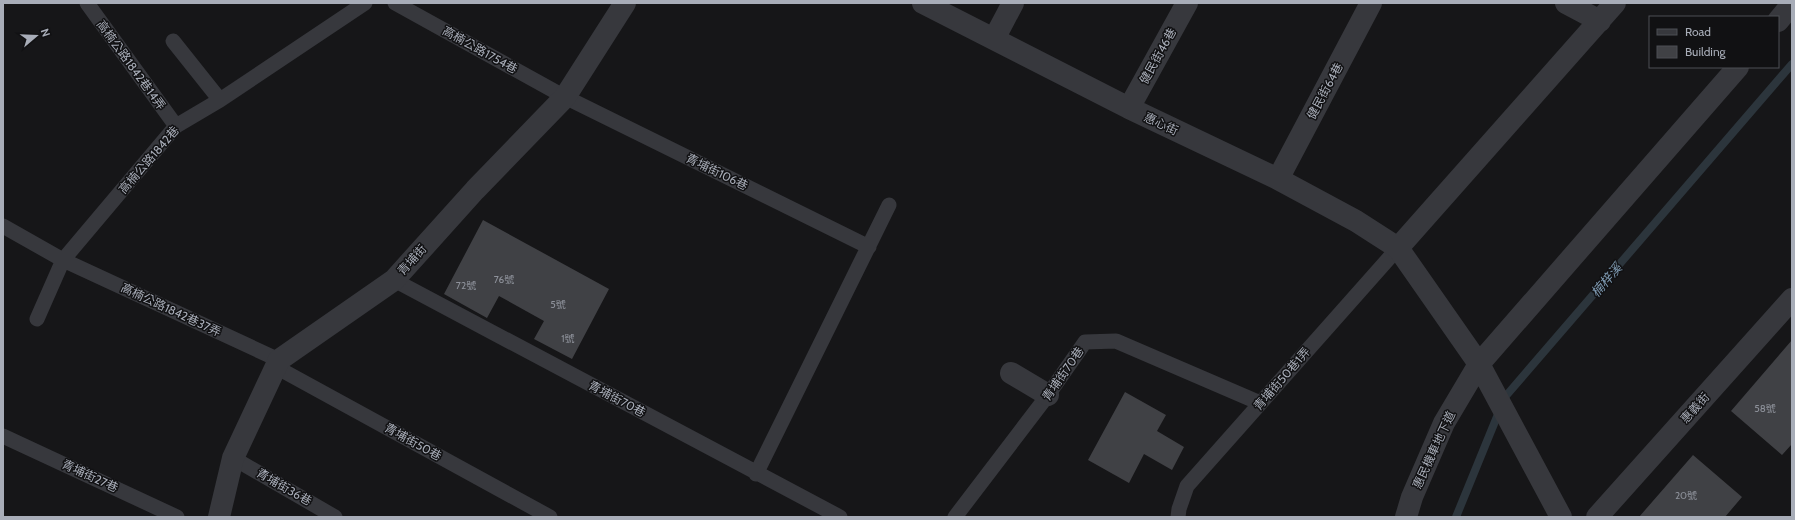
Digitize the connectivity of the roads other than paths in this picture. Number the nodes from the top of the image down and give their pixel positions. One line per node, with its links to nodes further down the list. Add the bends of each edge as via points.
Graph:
1 (87, 3): 20 (lane, 高楠公路1842巷14弄)
2 (365, 3): 18 (lane, 高楠公路1842巷)
3 (395, 3): 17 (lane, 高楠公路1754巷)
4 (625, 3): 17 (street, 青埔街)
5 (923, 3): 14 (street, 惠心街)
6 (1013, 3): 14 (street)
7 (1187, 3): 19 (street, 健民街46巷)
8 (1371, 3): 21 (street, 健民街64巷)
9 (1566, 3): 13 (street)
10 (1615, 3): 13 (street)
11 (1792, 4): 12 (street)
12 (1779, 20)
13 (1600, 21): 25 (street)
14 (994, 39): 19 (street, 惠心街)
15 (173, 41): 18 (lane)
16 (1737, 68): 31 (street, 惠民機車地下道)
17 (565, 97): 24 (lane, 青埔街106巷); 27 (street, 青埔街, via 475,190)
18 (220, 100): 20 (lane, 高楠公路1842巷)
19 (1129, 108): 21 (street, 惠心街)
20 (176, 126): 26 (lane, 高楠公路1842巷)
21 (1278, 179): 25 (street, 惠心街, via 1356,221)
22 (889, 205): 24 (lane)
23 (3, 226): 26 (lane, 高楠公路1842巷37弄)
24 (869, 247): 37 (lane)
25 (1398, 248): 31 (street); 34 (lane, 青埔街50巷1弄)
26 (63, 260): 29 (lane, 高楠公路1842巷); 30 (lane, 高楠公路1842巷37弄)
27 (394, 280): 30 (street, 青埔街); 37 (lane, 青埔街70巷)
28 (1792, 299): 47 (street, 惠義街)
29 (37, 319)
30 (278, 364): 36 (street, 青埔街); 41 (lane, 青埔街50巷)
31 (1480, 364): 45 (street, 惠民機車地下道, via 1444,423); 46 (street)
32 (1011, 373): 33 (street)
33 (1048, 395): 34 (lane, 青埔街70巷, via 1085,342 1116,341); 43 (lane, 青埔街70巷)
34 (1260, 403): 44 (lane, 青埔街50巷1弄, via 1187,486 1178,508)
35 (3, 436): 38 (lane, 青埔街27巷)
36 (233, 458): 39 (street, 青埔街); 40 (lane, 青埔街36巷)
37 (756, 474): 42 (lane, 青埔街70巷)
38 (177, 517)
39 (219, 517)
40 (335, 517)
41 (550, 517)
42 (840, 517)
43 (955, 517)
44 (1178, 517)
45 (1406, 517)
46 (1561, 517)
47 (1597, 517)

